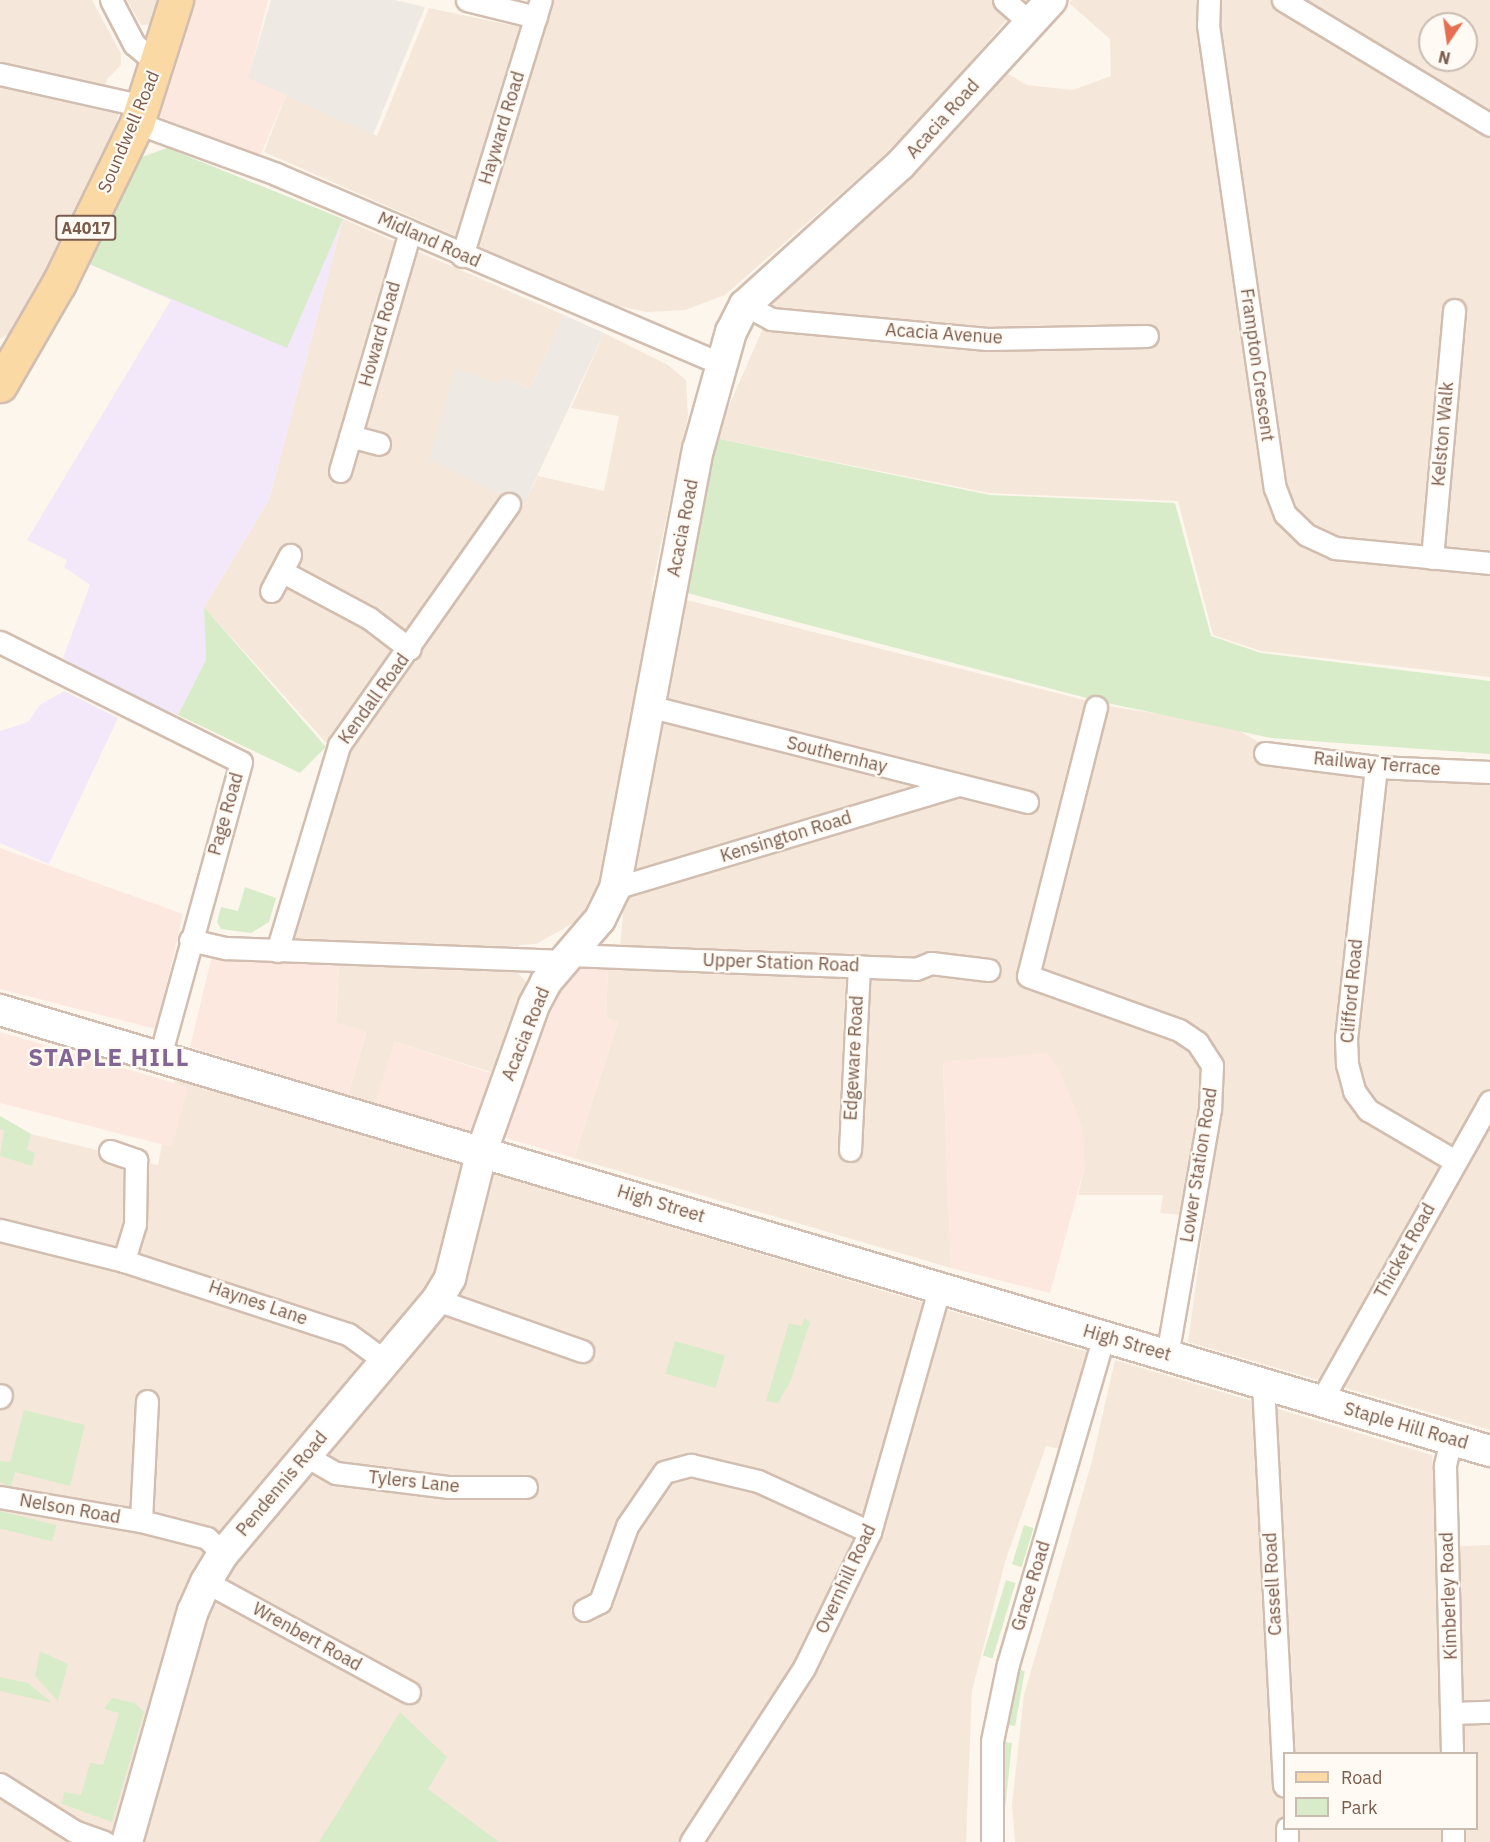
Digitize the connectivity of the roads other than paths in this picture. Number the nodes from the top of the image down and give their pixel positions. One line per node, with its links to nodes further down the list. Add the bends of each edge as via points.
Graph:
1 (111, 0): 10 (street, via 134,44)
2 (176, 0): 10 (main road, Soundwell Road / A4017)
3 (467, 0): 8 (street)
4 (1004, 0): 9 (street)
5 (1051, 0): 9 (street, Acacia Road)
6 (1209, 0): 25 (street, Frampton Crescent, via 1208,25 1275,488 1285,514 1307,535 1335,548)
7 (1283, 0): 13 (street)
8 (539, 8): 15 (street, Hayward Road)
9 (1030, 23): 16 (street, Acacia Road, via 900,165)
10 (158, 64): 12 (main road, Soundwell Road / A4017)
11 (0, 74): 12 (street, Midland Road)
12 (140, 115): 14 (street, Midland Road); 20 (main road, Soundwell Road / A4017, via 59,283)
13 (1490, 125)
14 (410, 232): 15 (street, Midland Road); 21 (street, Howard Road)
15 (462, 255): 19 (street, Midland Road)
16 (745, 305): 18 (street, Acacia Avenue, via 771,319 987,339); 19 (street, Acacia Road)
17 (1454, 310): 25 (street, Kelston Walk)
18 (1147, 336)
19 (719, 363): 30 (street, Acacia Road)
20 (0, 386)
21 (350, 436): 22 (street); 23 (street, Howard Road)
22 (380, 444)
23 (340, 471)
24 (509, 504): 29 (street, Kendall Road)
25 (1432, 558): 26 (street, Frampton Crescent)
26 (1490, 563)
27 (271, 591): 29 (street, via 287,564)
28 (0, 642): 38 (street, Page Road, via 241,762)
29 (410, 649): 39 (street, Kendall Road, via 339,745)
30 (648, 706): 35 (street, Southernhay); 37 (street, Acacia Road)
31 (1096, 707): 56 (street, Lower Station Road, via 1028,976 1179,1030 1197,1042 1212,1065 1210,1110)
32 (1265, 753): 33 (street, Railway Terrace)
33 (1376, 767): 34 (street, Railway Terrace); 49 (street, Clifford Road, via 1346,1037 1347,1064 1354,1091 1368,1110)
34 (1490, 772)
35 (957, 786): 36 (street, Southernhay); 37 (street, Kensington Road)
36 (1027, 802)
37 (615, 888): 40 (street, Acacia Road, via 600,919)
38 (190, 940): 39 (street, Upper Station Road, via 226,948); 44 (street, Page Road)
39 (277, 951): 40 (street, Upper Station Road)
40 (568, 958): 41 (street, Upper Station Road); 48 (street, Acacia Road, via 546,982 534,1005)
41 (859, 966): 42 (street, Upper Station Road, via 916,969 931,963); 46 (street, Edgeware Road)
42 (989, 970)
43 (0, 1010): 44 (street, High Street)
44 (160, 1057): 48 (street, High Street)
45 (1490, 1101): 49 (street, Thicket Road)
46 (849, 1150)
47 (110, 1151): 51 (street, via 136,1160 135,1224)
48 (482, 1151): 52 (street, High Street); 53 (street, Pendennis Road, via 459,1251)
49 (1455, 1161): 60 (street, Thicket Road)
50 (0, 1230): 51 (street, Haynes Lane)
51 (124, 1261): 57 (street, Haynes Lane, via 348,1334)
52 (940, 1287): 54 (street, High Street); 67 (street, Overnhill Road)
53 (437, 1300): 55 (street); 57 (street, Pendennis Road)
54 (1104, 1336): 56 (street, High Street); 80 (street, Grace Road, via 1008,1664 993,1741)
55 (582, 1351)
56 (1167, 1355): 58 (street, High Street)
57 (385, 1360): 63 (street, Pendennis Road)
58 (1263, 1384): 60 (street, High Street); 75 (street, Cassell Road)
59 (147, 1401): 66 (street, Nelson Road)
60 (1321, 1401): 61 (street, Staple Hill Road)
61 (1451, 1439): 62 (street, Staple Hill Road); 73 (street, Kimberley Road, via 1445,1466)
62 (1490, 1451)
63 (306, 1456): 64 (street, Tylers Lane, via 336,1473 449,1487); 68 (street, Pendennis Road)
64 (526, 1487)
65 (0, 1497): 66 (street, Nelson Road)
66 (141, 1521): 68 (street, Nelson Road, via 207,1538)
67 (870, 1532): 70 (street, via 758,1481 691,1465 664,1472 627,1526 600,1602); 79 (street, Overnhill Road, via 804,1668)
68 (223, 1554): 69 (street, Pendennis Road)
69 (206, 1582): 71 (street, Wrenbert Road); 78 (street, Pendennis Road, via 193,1611)
70 (584, 1610)
71 (408, 1692)
72 (1490, 1712): 73 (street)
73 (1452, 1713): 74 (street, Kimberley Road)
74 (1452, 1752)
75 (1283, 1766)
76 (0, 1784): 77 (street, via 74,1831)
77 (104, 1842)
78 (127, 1842)
79 (691, 1842)
80 (992, 1842)

